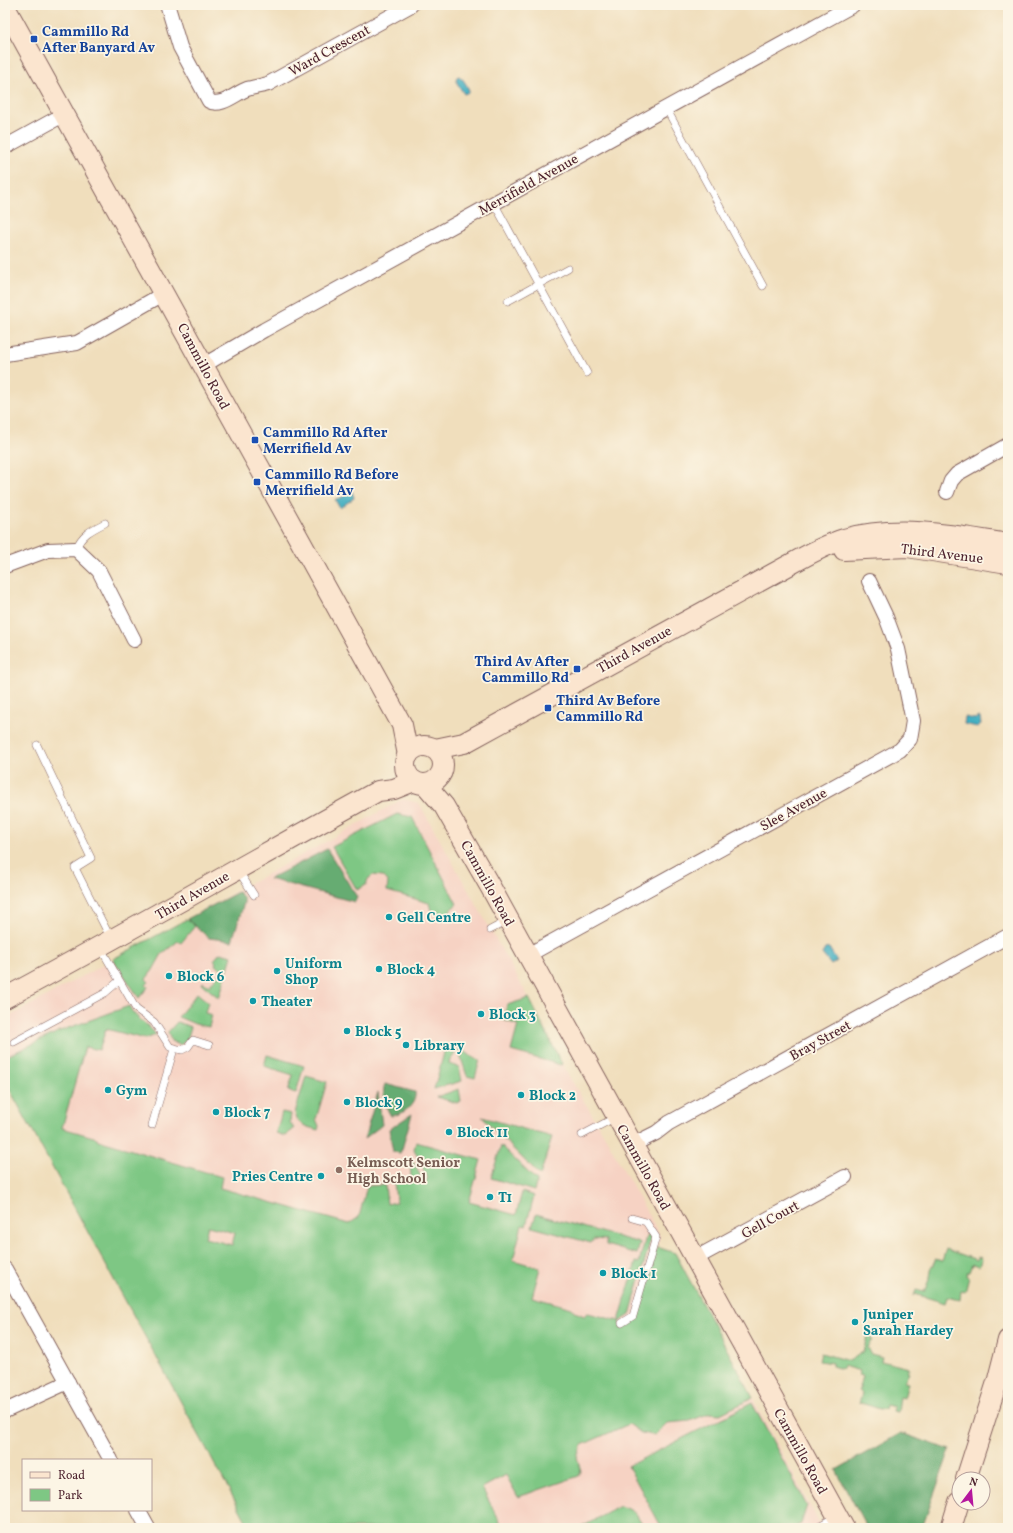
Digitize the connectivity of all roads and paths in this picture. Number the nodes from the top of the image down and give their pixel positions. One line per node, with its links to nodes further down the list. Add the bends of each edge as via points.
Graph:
1 (411, 5): 4 (street, Ward Crescent, via 268,84 245,90 213,104 180,47)
2 (853, 5): 5 (street, Merrifield Avenue)
3 (5, 7): 6 (main road, Cammillo Road)
4 (168, 7)
5 (666, 108): 8 (street, Merrifield Avenue); 11 (lane)
6 (63, 115): 7 (street); 12 (main road, Cammillo Road)
7 (5, 147)
8 (494, 203): 10 (lane); 15 (street, Merrifield Avenue)
9 (568, 268): 10 (lane)
10 (539, 284): 13 (lane); 16 (lane)
11 (763, 286)
12 (165, 293): 14 (street, via 77,344); 15 (main road, Cammillo Road)
13 (508, 301)
14 (5, 354)
15 (204, 365): 27 (main road, Cammillo Road)
16 (587, 373)
17 (1008, 445): 18 (street, via 957,474)
18 (947, 492)
19 (105, 523): 21 (lane, via 84,535)
20 (1008, 544): 22 (main road, Third Avenue, via 936,532 888,532 842,540)
21 (76, 549): 24 (street, via 48,550); 26 (street, via 99,572)
22 (805, 556): 23 (main road, Third Avenue, via 841,550 907,547); 28 (main road, Third Avenue)
23 (1008, 563)
24 (5, 566)
25 (869, 580): 40 (street, Slee Avenue, via 898,649 913,721 910,739 900,750)
26 (134, 640)
27 (402, 725): 30 (main road, Cammillo Road); 31 (main road, Cammillo Road)
28 (464, 744): 30 (main road, Third Avenue); 32 (main road, Third Avenue)
29 (37, 745): 39 (lane, via 91,858 75,868)
30 (430, 747): 31 (main road, via 415,748); 32 (main road, via 442,757)
31 (406, 758): 32 (main road, via 407,773); 33 (main road, Third Avenue)
32 (431, 778): 33 (main road, Third Avenue); 36 (main road, Cammillo Road, via 444,806)
33 (378, 791): 34 (main road, Third Avenue)
34 (237, 868): 35 (lane); 39 (main road, Third Avenue)
35 (254, 895)
36 (509, 920): 37 (lane); 40 (main road, Cammillo Road)
37 (490, 930)
38 (1008, 936): 49 (street, Bray Street)
39 (106, 944): 41 (lane); 42 (main road, Third Avenue)
40 (528, 955): 46 (main road, Cammillo Road)
41 (119, 981): 43 (lane, via 105,993); 45 (lane, via 138,1012 154,1022 168,1045)
42 (5, 998)
43 (14, 1042)
44 (209, 1045): 45 (lane, via 193,1040 186,1048)
45 (174, 1049): 47 (lane)
46 (617, 1117): 48 (lane); 49 (main road, Cammillo Road)
47 (152, 1125)
48 (582, 1135)
49 (632, 1145): 52 (main road, Cammillo Road)
50 (845, 1178): 52 (street, Gell Court)
51 (632, 1218): 54 (lane, via 646,1222 656,1236 633,1316)
52 (694, 1259): 62 (main road, Cammillo Road)
53 (5, 1269): 56 (street)
54 (622, 1323)
55 (1008, 1340): 59 (main road)
56 (68, 1382): 57 (street); 58 (street)
57 (5, 1411)
58 (110, 1459)
59 (969, 1471)
60 (139, 1511): 63 (street)
61 (956, 1511): 65 (main road)
62 (840, 1522): 64 (lane)
63 (148, 1528)
64 (815, 1528)
65 (951, 1528)

